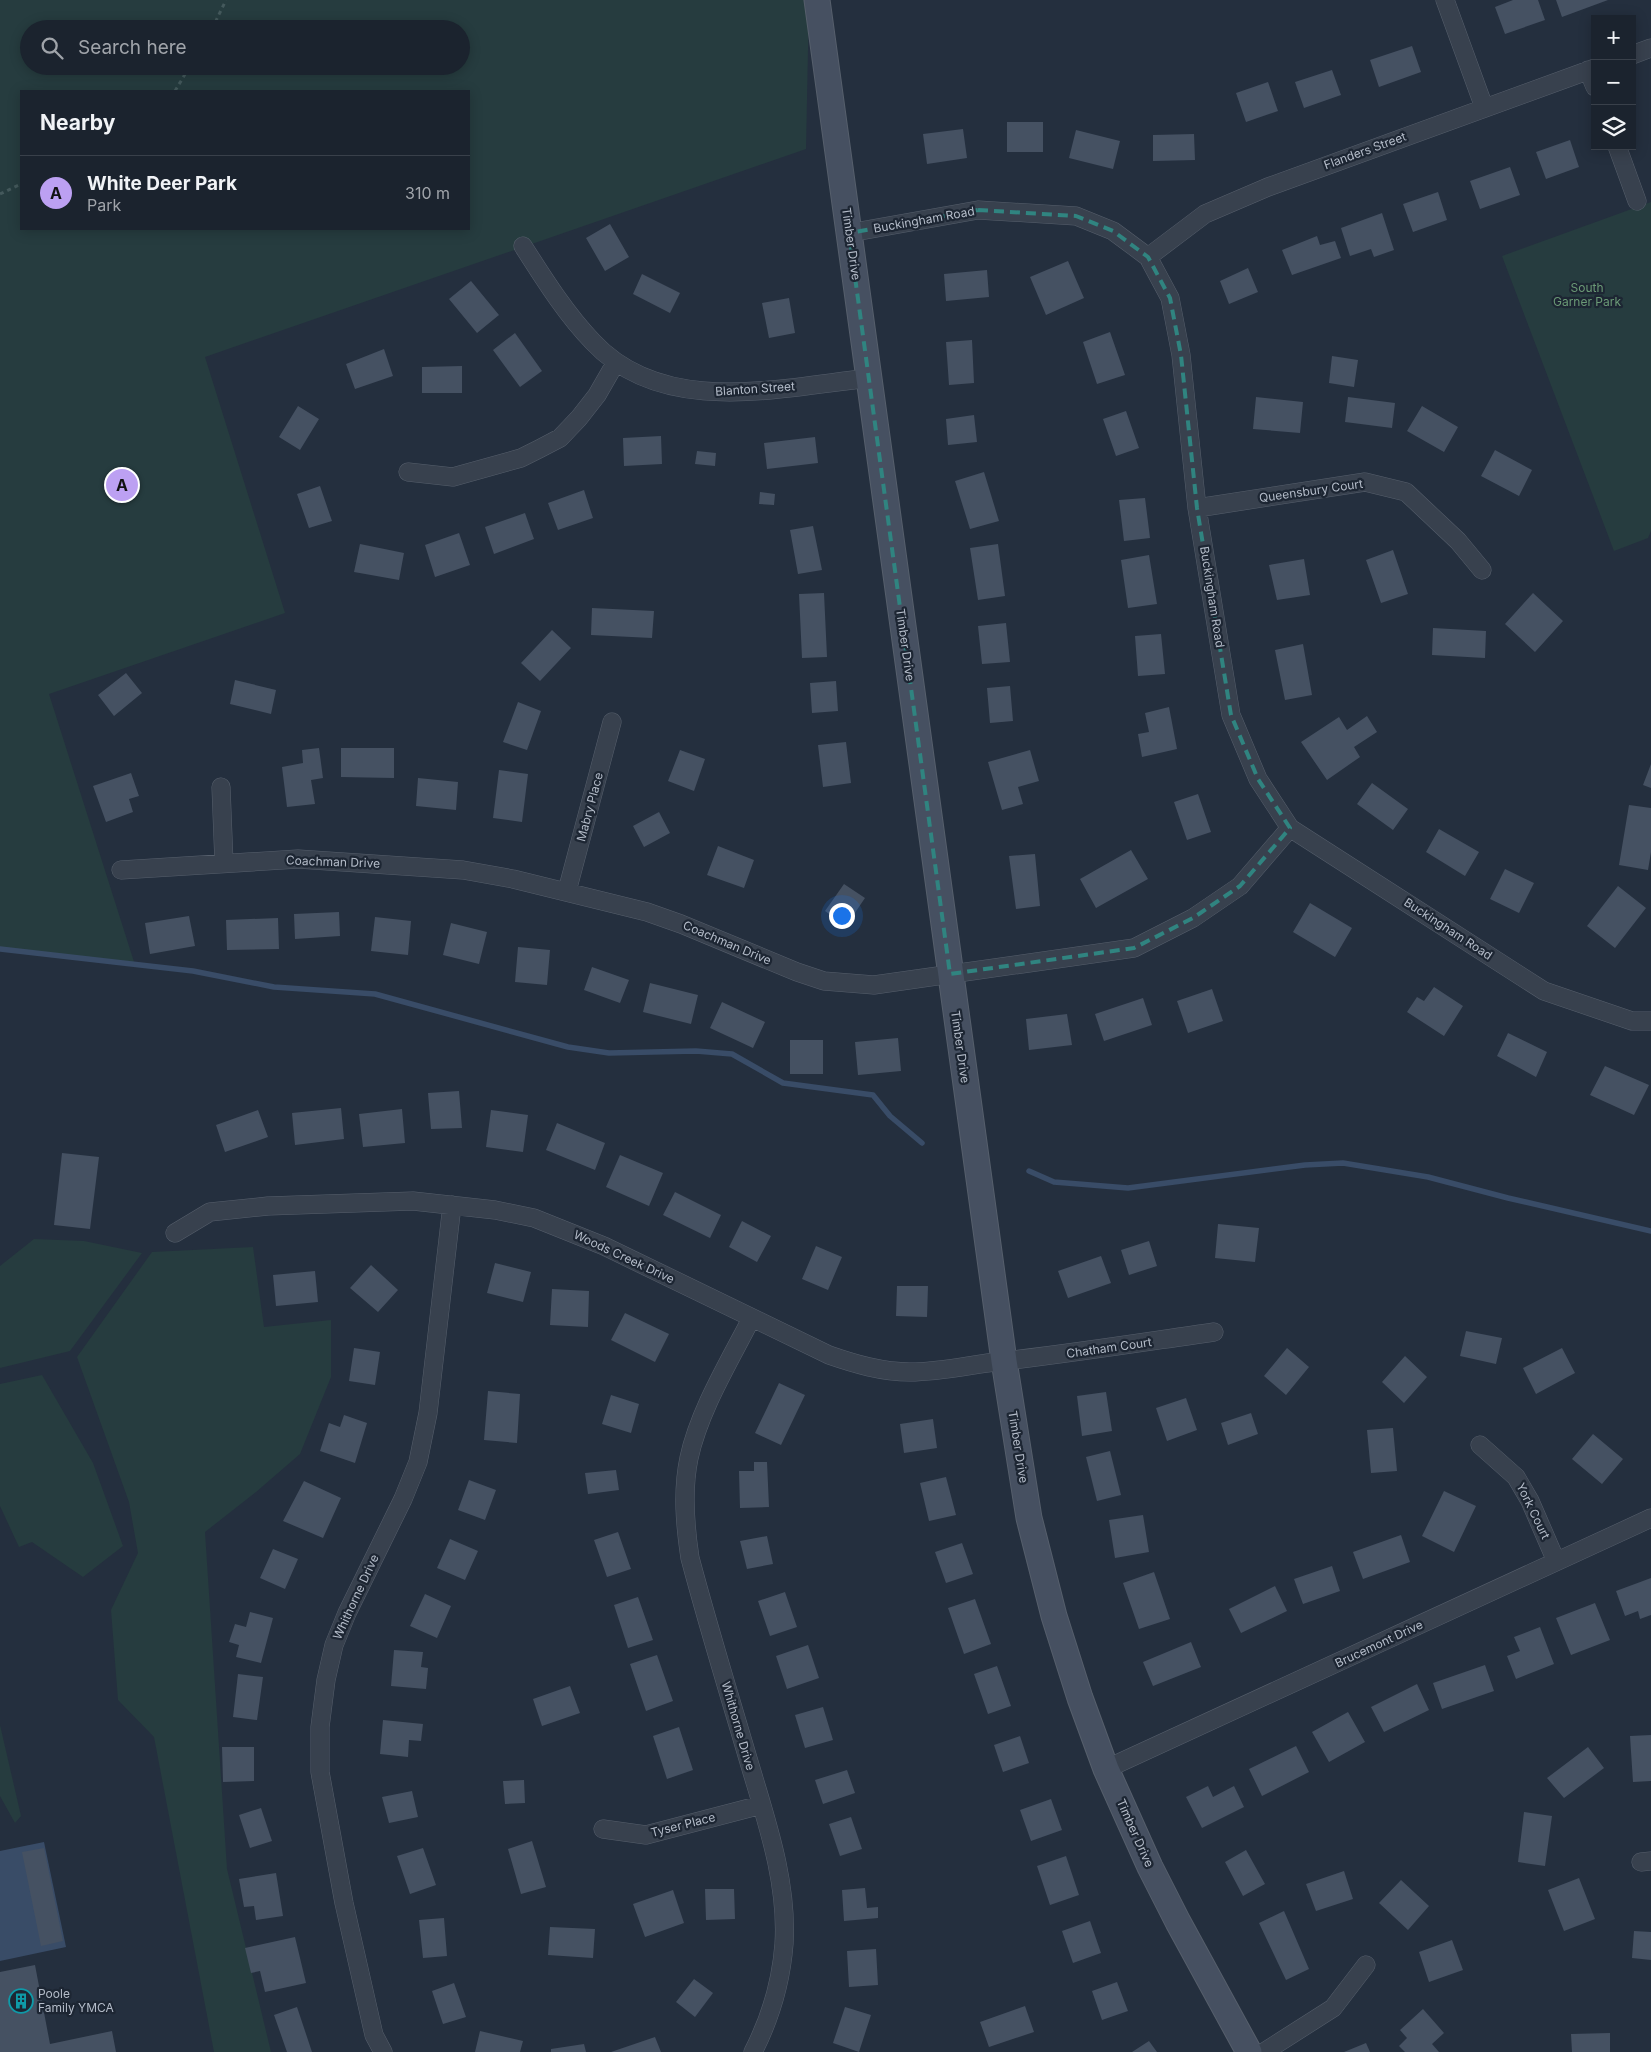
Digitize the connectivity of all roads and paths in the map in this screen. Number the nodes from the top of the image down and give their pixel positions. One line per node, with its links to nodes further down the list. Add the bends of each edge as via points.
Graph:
1 (226, 0): 4 (path)
2 (817, 0): 15 (main road, Timber Drive)
3 (1445, 0): 10 (street)
4 (216, 20)
5 (1651, 48): 6 (street)
6 (1636, 54)
7 (1591, 69): 10 (street, Flanders Street)
8 (185, 75): 9 (path)
9 (176, 90)
10 (1484, 107): 17 (street, Flanders Street, via 1268,187 1205,214)
11 (1618, 150): 14 (street)
12 (20, 184): 13 (path)
13 (0, 194)
14 (1637, 201)
15 (849, 233): 17 (street, Buckingham Road, via 978,210 1076,216 1113,231); 19 (main road, Timber Drive)
16 (523, 246): 18 (street, Blanton Street, via 593,342)
17 (1148, 257): 21 (street, Buckingham Road, via 1170,298 1181,355)
18 (616, 362): 19 (street, Blanton Street, via 646,379 706,392 762,390); 20 (street, via 597,395 560,438 521,458 453,477)
19 (869, 378): 29 (main road, Timber Drive)
20 (408, 472)
21 (1197, 508): 22 (street, Queensbury Court, via 1365,482 1406,492 1458,541); 25 (street, Buckingham Road, via 1231,715 1258,778)
22 (1482, 570)
23 (612, 722): 28 (street, Mabry Place)
24 (221, 787): 26 (street)
25 (1290, 828): 29 (street, Coachman Drive, via 1240,886 1193,918 1134,948); 30 (street, Buckingham Road, via 1544,991 1632,1021)
26 (224, 862): 27 (street, Coachman Drive); 28 (street, Coachman Drive, via 298,859 463,870)
27 (121, 870)
28 (567, 892): 29 (street, Coachman Drive, via 647,912 824,981 874,985)
29 (950, 974): 35 (main road, Timber Drive)
30 (1651, 1021)
31 (452, 1204): 32 (street, Woods Creek Drive, via 413,1200 231,1209 210,1212); 33 (street, Woods Creek Drive, via 534,1218 604,1246); 43 (street, Whithorne Drive, via 428,1413 418,1462 334,1645 320,1727 320,1772 344,1903 374,2035)
32 (175, 1233)
33 (751, 1319): 35 (street, Woods Creek Drive, via 829,1355 884,1370 933,1371); 40 (street, Whithorne Drive, via 715,1390 689,1458 685,1524 694,1575)
34 (1214, 1332): 35 (street, Chatham Court)
35 (1004, 1361): 39 (main road, Timber Drive, via 1029,1518 1057,1625)
36 (1480, 1445): 38 (street, York Court, via 1516,1477)
37 (1651, 1518): 38 (street, Brucemont Drive)
38 (1556, 1562): 39 (street, Brucemont Drive)
39 (1106, 1769): 45 (main road, Timber Drive, via 1150,1867)
40 (761, 1804): 41 (street, Tyser Place, via 646,1835); 44 (street, Whithorne Drive, via 776,1858 784,1904 784,1942 780,1984)
41 (603, 1829)
42 (1366, 1965): 46 (street, via 1333,2008)
43 (383, 2052)
44 (753, 2052)
45 (1248, 2052)
46 (1264, 2052)

